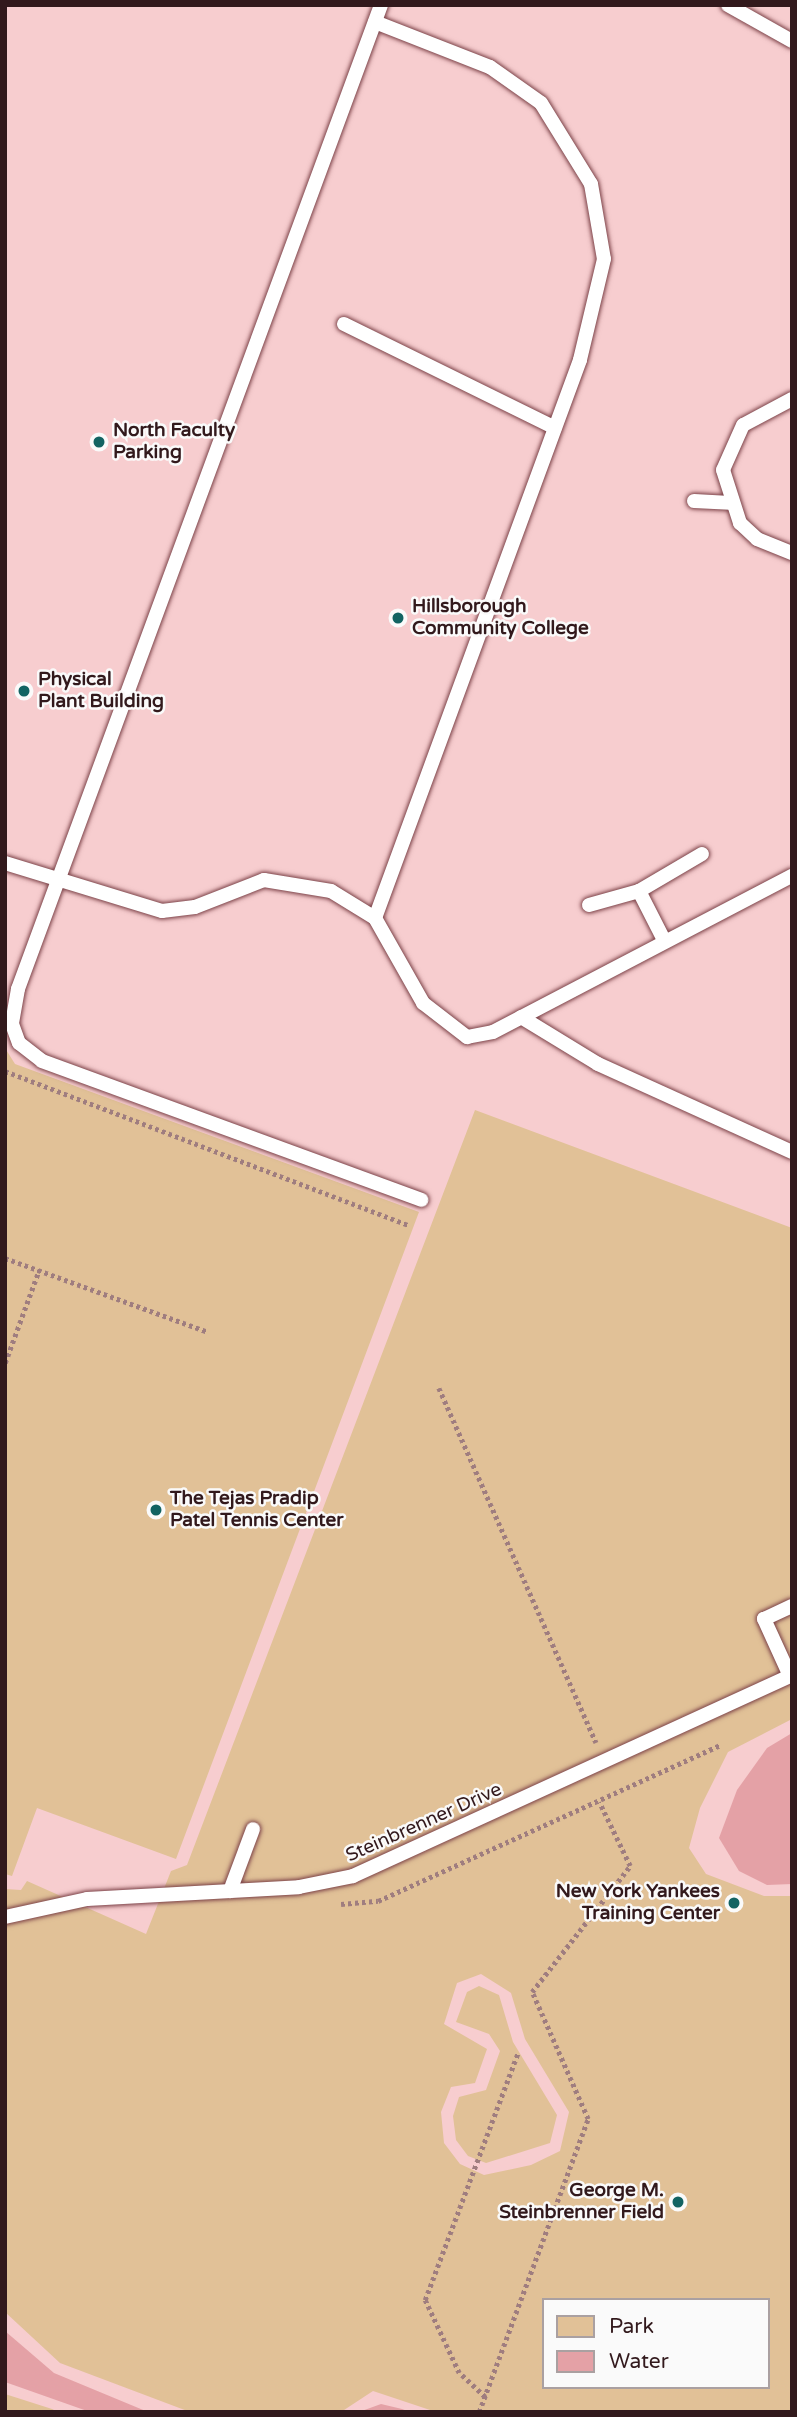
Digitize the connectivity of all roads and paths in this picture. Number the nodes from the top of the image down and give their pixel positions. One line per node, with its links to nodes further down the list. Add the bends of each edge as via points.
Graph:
1 (381, 5): 3 (lane)
2 (728, 5): 4 (lane)
3 (375, 22): 7 (lane, via 508,77 556,119 581,161 598,209 601,286); 14 (lane)
4 (792, 41)
5 (344, 324): 7 (lane)
6 (792, 399): 9 (lane, via 763,409 730,444 723,470)
7 (555, 428): 17 (lane)
8 (694, 501): 9 (lane)
9 (730, 503): 10 (lane, via 758,539)
10 (792, 553)
11 (702, 854): 15 (lane)
12 (5, 863): 14 (lane)
13 (792, 876): 18 (lane)
14 (58, 880): 17 (lane, via 162,911 195,907 264,880 298,881 344,896); 22 (lane, via 15,1000 15,1035 26,1050)
15 (639, 891): 16 (lane); 18 (lane)
16 (589, 905)
17 (375, 918): 19 (lane, via 423,1003 443,1023 467,1037)
18 (664, 940): 19 (lane)
19 (522, 1017): 21 (lane, via 598,1064)
20 (5, 1071): 23 (path)
21 (792, 1152)
22 (421, 1200)
23 (408, 1226)
24 (5, 1258): 25 (path)
25 (39, 1270): 26 (path); 27 (path)
26 (208, 1332)
27 (5, 1363)
28 (439, 1388): 31 (path)
29 (792, 1606): 30 (lane, via 764,1619)
30 (791, 1676): 35 (lane, Steinbrenner Drive, via 374,1869 299,1887)
31 (596, 1743)
32 (721, 1745): 33 (path)
33 (599, 1802): 36 (path, via 378,1901); 39 (path, via 630,1866 532,1992 589,2119)
34 (253, 1829): 35 (lane)
35 (230, 1891): 37 (lane, Steinbrenner Drive, via 87,1899)
36 (341, 1904)
37 (5, 1917)
38 (517, 2052): 39 (path, via 425,2300 459,2373)
39 (485, 2397): 40 (path)
40 (479, 2412)

